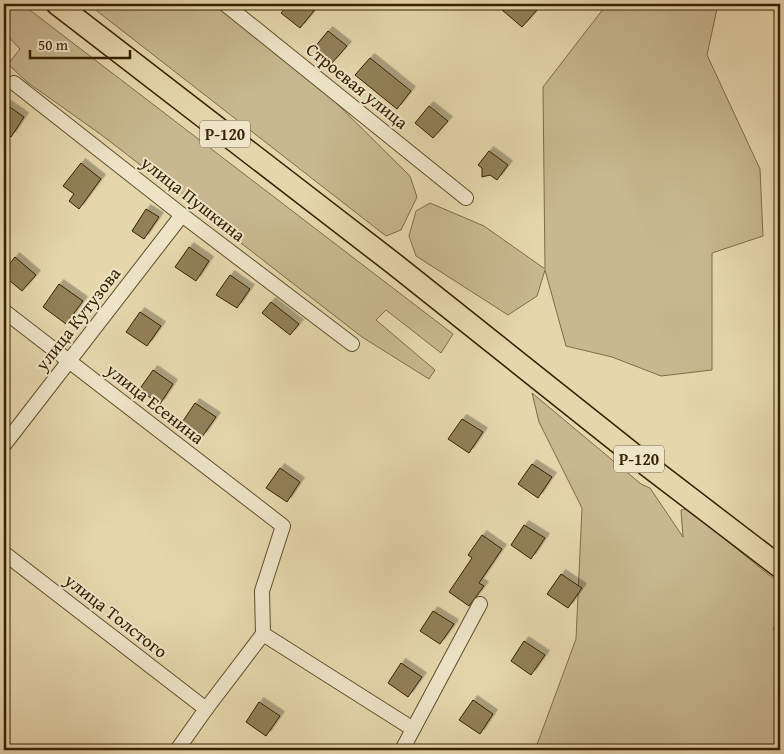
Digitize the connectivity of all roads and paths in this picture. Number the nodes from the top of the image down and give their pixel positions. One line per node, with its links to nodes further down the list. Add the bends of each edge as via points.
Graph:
1 (57, 4): 11 (main road, Р-120, via 393,262)
2 (225, 4): 4 (street, Строевая улица)
3 (14, 83): 5 (street, улица Пушкина)
4 (466, 198)
5 (182, 215): 7 (street, улица Пушкина); 8 (street, улица Кутузова)
6 (4, 311): 8 (street, улица Есенина)
7 (352, 344)
8 (69, 361): 9 (street, улица Кутузова); 13 (street, улица Есенина, via 283,526 262,591)
9 (4, 445)
10 (4, 553): 14 (street, улица Толстого)
11 (780, 567)
12 (480, 604): 15 (street)
13 (263, 634): 14 (street); 15 (street)
14 (206, 709): 16 (street)
15 (413, 729): 17 (street)
16 (177, 750)
17 (402, 750)

